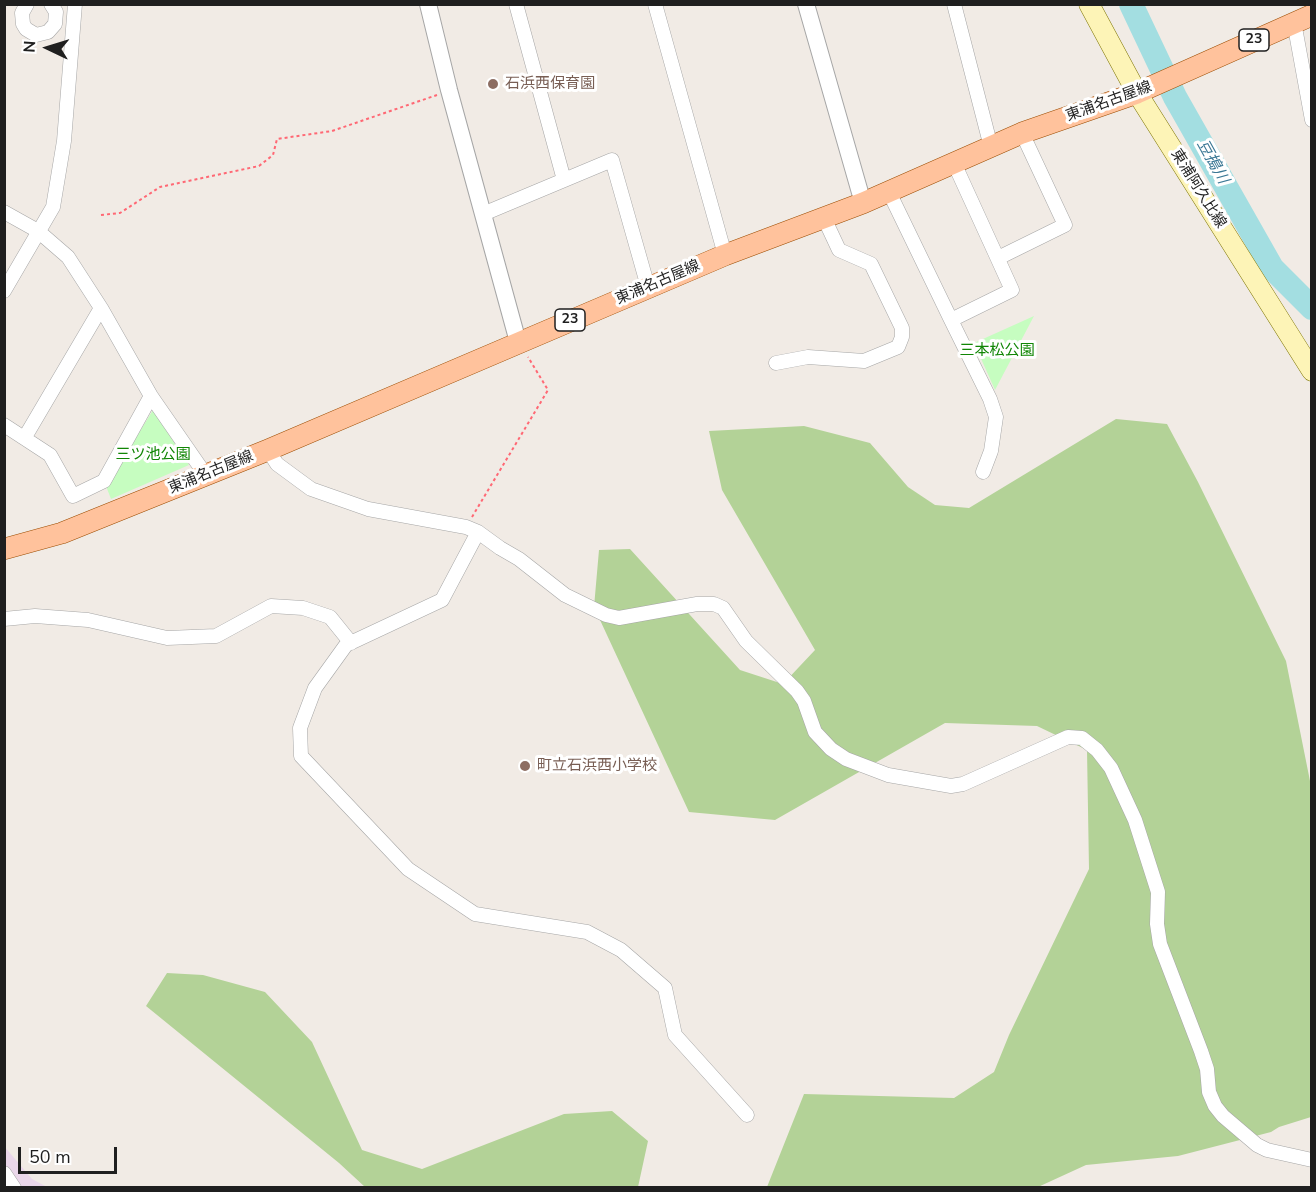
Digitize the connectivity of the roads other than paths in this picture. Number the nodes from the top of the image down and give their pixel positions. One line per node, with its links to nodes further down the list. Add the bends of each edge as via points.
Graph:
1 (27, 4): 9 (street, via 22,13 23,24 36,35 52,29 57,18)
2 (75, 4): 22 (street, via 64,141 53,207)
3 (428, 4): 20 (street)
4 (516, 4): 16 (street)
5 (655, 4): 23 (street)
6 (806, 4): 18 (street)
7 (954, 4): 14 (street)
8 (1089, 4): 11 (main road, 東浦阿久比線)
9 (54, 5)
10 (1303, 18): 11 (main road, 東浦名古屋線 / 23); 12 (street)
11 (1137, 93): 13 (main road, 東浦名古屋線 / 23); 31 (main road, 東浦阿久比線)
12 (1311, 120)
13 (1022, 134): 14 (main road, 東浦名古屋線 / 23); 24 (street, via 1065,225)
14 (991, 147): 15 (main road, 東浦名古屋線 / 23)
15 (954, 163): 17 (main road, 東浦名古屋線 / 23); 24 (street)
16 (564, 180): 20 (street); 25 (street, via 612,160)
17 (889, 192): 18 (main road, 東浦名古屋線 / 23); 28 (street)
18 (863, 203): 21 (main road, 東浦名古屋線 / 23)
19 (4, 212): 22 (street)
20 (483, 214): 29 (street)
21 (824, 218): 23 (main road, 東浦名古屋線 / 23); 30 (street, via 839,250 871,264 903,328 902,337 898,347 864,362 808,357)
22 (38, 231): 26 (street); 27 (street, via 68,257)
23 (726, 255): 25 (main road, 東浦名古屋線 / 23)
24 (998, 258): 28 (street, via 1012,290)
25 (648, 288): 29 (main road, 東浦名古屋線 / 23)
26 (4, 291)
27 (101, 309): 32 (street); 34 (street)
28 (951, 320): 36 (street, via 996,417)
29 (518, 342): 35 (main road, 東浦名古屋線 / 23)
30 (776, 363)
31 (1311, 371)
32 (152, 396): 34 (street, via 104,481 73,496 50,455); 37 (street)
33 (4, 425): 34 (street)
34 (25, 437)
35 (268, 450): 37 (main road, 東浦名古屋線 / 23); 38 (street, via 277,464 310,489 368,509)
36 (983, 472)
37 (205, 474): 39 (main road, 東浦名古屋線 / 23, via 62,533)
38 (472, 530): 41 (street, via 442,600); 43 (street, via 519,559 565,596 606,615 619,618 697,604 714,604 723,609 746,641 797,691 814,732 846,759 888,775 951,786 963,784 1068,737 1082,738 1111,768 1135,820 1158,892 1157,933 1201,1051 1215,1106 1257,1145)
39 (4, 549)
40 (4, 619): 41 (street, via 35,616 88,620 167,638 216,636 271,606 303,608 330,617)
41 (351, 643): 42 (street, via 315,688 300,728 301,756 408,869 475,914 587,932 621,950 664,988 675,1035)
42 (747, 1116)
43 (1311, 1161)
44 (4, 1173): 45 (street)
45 (14, 1188)

